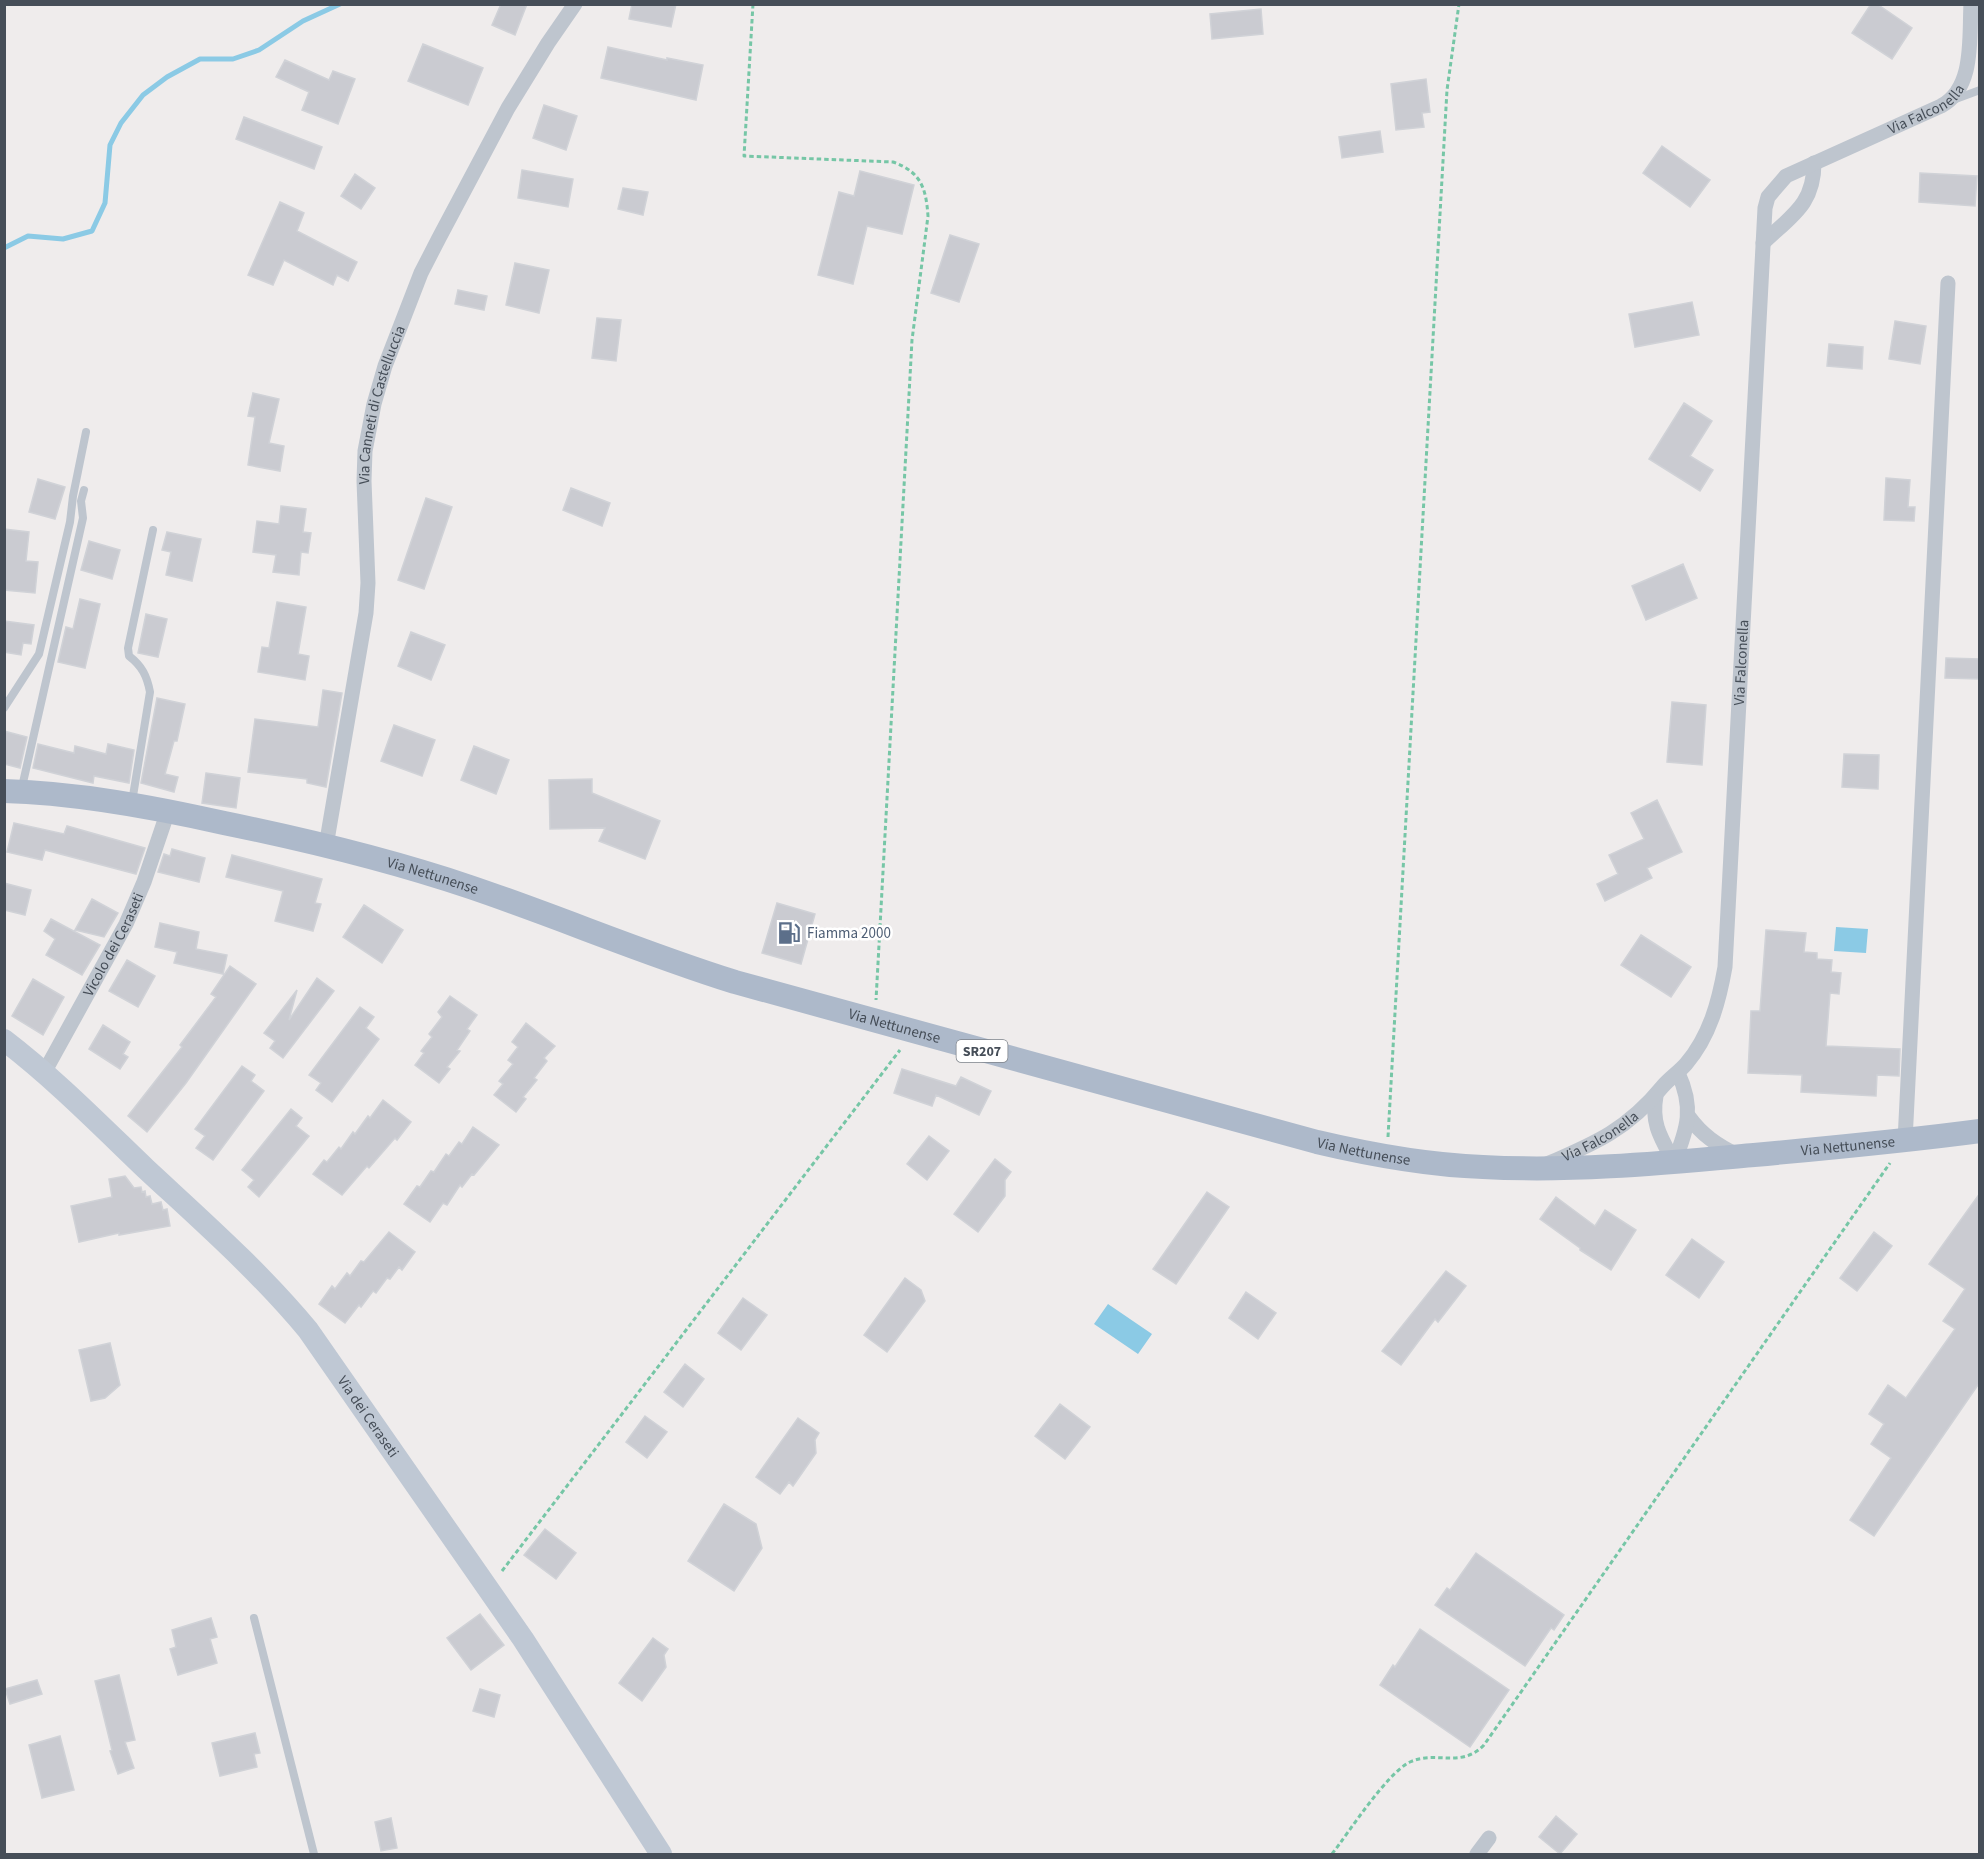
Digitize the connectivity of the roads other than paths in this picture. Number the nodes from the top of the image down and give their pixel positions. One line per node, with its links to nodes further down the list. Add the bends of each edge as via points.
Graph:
1 (574, 4): 15 (street, Via Canneti di Castelluccia, via 508,108 434,247 379,385 364,466 366,613)
2 (1971, 4): 4 (street, Via Falconella, via 1966,73)
3 (1980, 90): 4 (lane)
4 (1949, 101): 5 (street, Via Falconella)
5 (1814, 162): 6 (street, via 1811,192); 6 (street, Via Falconella, via 1775,185 1765,208)
6 (1763, 243): 18 (street, Via Falconella, via 1725,967 1720,999 1709,1026)
7 (1948, 283): 22 (street)
8 (86, 432): 11 (lane, via 39,654)
9 (84, 490): 12 (lane, via 83,518)
10 (153, 530): 13 (lane, via 128,648 129,656 147,678 150,692)
11 (4, 708)
12 (13, 792): 13 (main road, Via Nettunense / SR207)
13 (131, 805): 14 (main road, Via Nettunense / SR207)
14 (168, 811): 15 (main road, Via Nettunense / SR207); 17 (street, Vicolo dei Ceraseti, via 126,924)
15 (326, 846): 25 (main road, Via Nettunense / SR207, via 470,887 691,968 1317,1142 1457,1166)
16 (4, 1040): 17 (street, Via dei Ceraseti)
17 (45, 1071): 29 (street, Via dei Ceraseti, via 229,1245 289,1306 321,1346 489,1588)
18 (1678, 1073): 19 (street, Via Falconella); 20 (street)
19 (1656, 1096): 24 (street, Via Falconella, via 1654,1118); 25 (street, Via Falconella, via 1629,1122 1604,1138)
20 (1689, 1117): 23 (street, via 1698,1131); 24 (street)
21 (1980, 1131): 22 (main road, Via Nettunense / SR207)
22 (1905, 1142): 23 (main road, Via Nettunense / SR207)
23 (1739, 1156): 24 (main road, Via Nettunense / SR207)
24 (1674, 1162): 25 (main road, Via Nettunense / SR207)
25 (1538, 1168)
26 (254, 1618): 28 (lane)
27 (1489, 1838): 30 (street)
28 (314, 1854)
29 (661, 1854)
30 (1477, 1854)

